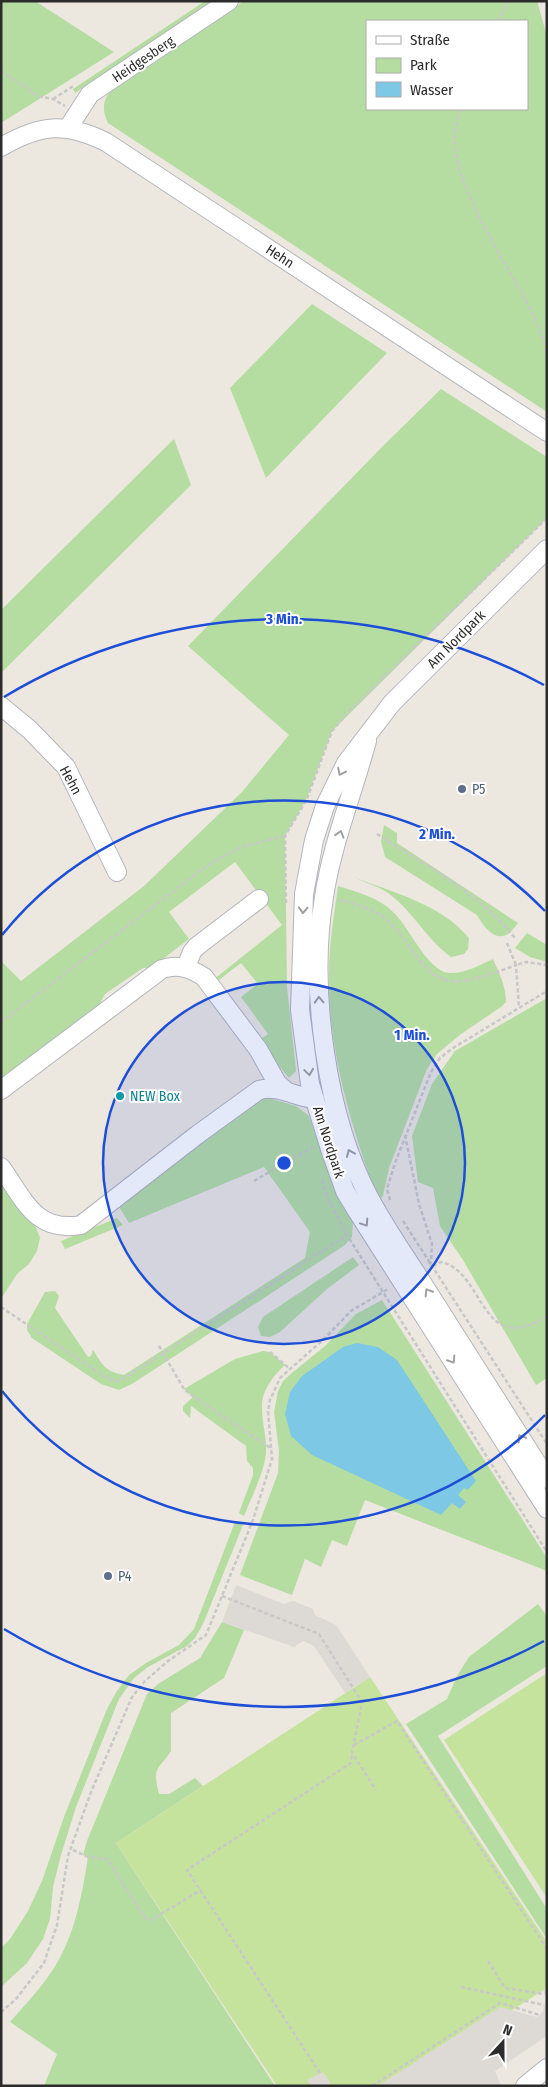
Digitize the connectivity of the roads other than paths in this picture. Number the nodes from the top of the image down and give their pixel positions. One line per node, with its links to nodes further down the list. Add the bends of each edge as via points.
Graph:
1 (229, 1): 2 (street, Heidgesberg, via 90,94)
2 (68, 128): 3 (street, Hehn, via 38,130); 4 (street, Hehn, via 106,142)
3 (1, 147)
4 (547, 432)
5 (547, 549): 7 (street, Am Nordpark, via 392,703)
6 (1, 706): 8 (street, Hehn, via 66,767)
7 (369, 733): 15 (street, Am Nordpark, one-way to 15, via 346,763 325,806 308,862 300,1010 310,1084); 17 (street, Am Nordpark, one-way to 7, via 369,1198 346,1143 331,1082 319,1007 318,949 332,860)
8 (117, 872)
9 (259, 899): 10 (street, via 196,947)
10 (186, 968): 11 (street, via 204,977); 12 (street, via 169,966 162,969)
11 (266, 1063): 13 (street, via 266,1077); 14 (street)
12 (1, 1090)
13 (259, 1090): 14 (street, via 270,1088); 16 (street, via 81,1225 62,1227 42,1220)
14 (287, 1092): 15 (street)
15 (315, 1098): 18 (street, Am Nordpark, one-way to 18, via 345,1190)
16 (1, 1167)
17 (547, 1479)
18 (547, 1509)
19 (547, 2068): 20 (street)
20 (525, 2086)

